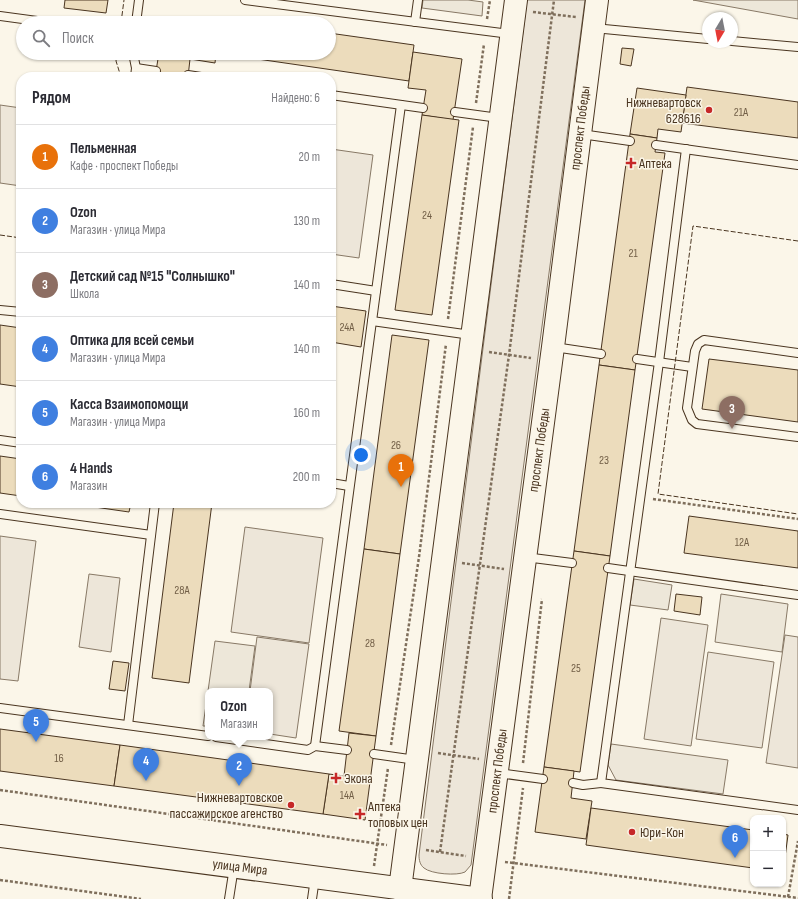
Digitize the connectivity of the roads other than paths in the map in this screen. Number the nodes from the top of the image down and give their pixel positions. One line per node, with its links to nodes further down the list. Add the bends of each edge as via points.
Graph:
1 (139, 0): 6 (lane)
2 (244, 0): 9 (lane)
3 (418, 0): 9 (lane)
4 (515, 4): 10 (main road)
5 (0, 16): 8 (lane)
6 (137, 16)
7 (595, 16): 11 (lane); 23 (main road, проспект Победы)
8 (16, 18)
9 (415, 22): 10 (lane)
10 (511, 34): 22 (main road)
11 (702, 37)
12 (738, 42): 13 (lane)
13 (798, 47)
14 (134, 60): 15 (lane)
15 (136, 68): 16 (lane); 17 (lane)
16 (156, 71)
17 (136, 72)
18 (336, 96): 19 (lane)
19 (401, 105): 20 (lane); 29 (lane)
20 (423, 108)
21 (454, 112): 22 (lane)
22 (500, 118): 33 (main road)
23 (580, 134): 24 (lane); 35 (main road, проспект Победы)
24 (630, 141)
25 (656, 145): 26 (lane)
26 (686, 149): 27 (lane); 38 (lane)
27 (798, 165)
28 (336, 285): 29 (lane)
29 (376, 291): 32 (lane)
30 (0, 310): 31 (lane)
31 (16, 312)
32 (372, 321): 33 (lane, via 447,332); 44 (lane)
33 (471, 342): 60 (main road)
34 (798, 353): 39 (lane, via 704,340 695,350)
35 (552, 354): 36 (lane); 49 (main road, проспект Победы)
36 (601, 354)
37 (637, 359): 38 (lane)
38 (659, 362): 39 (lane); 51 (lane)
39 (692, 367): 40 (lane, via 687,408 692,420 697,424)
40 (798, 437)
41 (0, 440): 42 (lane)
42 (16, 442)
43 (336, 484): 44 (lane)
44 (349, 486): 57 (lane)
45 (154, 508): 47 (lane)
46 (0, 514): 47 (lane)
47 (151, 535): 54 (lane)
48 (572, 563): 49 (lane)
49 (523, 564): 61 (main road, проспект Победы)
50 (608, 568): 51 (lane)
51 (630, 571): 52 (lane); 64 (lane)
52 (798, 595)
53 (0, 708): 54 (lane)
54 (128, 725): 55 (lane)
55 (205, 736)
56 (237, 740): 57 (lane, via 308,750)
57 (315, 746): 58 (lane)
58 (347, 750)
59 (374, 754): 60 (lane)
60 (418, 755): 69 (main road)
61 (497, 767): 62 (lane, via 523,776); 72 (main road, проспект Победы)
62 (543, 779)
63 (573, 783): 64 (lane)
64 (601, 783): 65 (lane)
65 (798, 810)
66 (0, 836): 67 (main road, улица Мира)
67 (234, 867): 68 (main road, улица Мира); 70 (lane)
68 (315, 877): 69 (main road, улица Мира); 71 (lane)
69 (400, 889): 72 (main road, улица Мира)
70 (229, 899)
71 (312, 899)
72 (480, 899)

